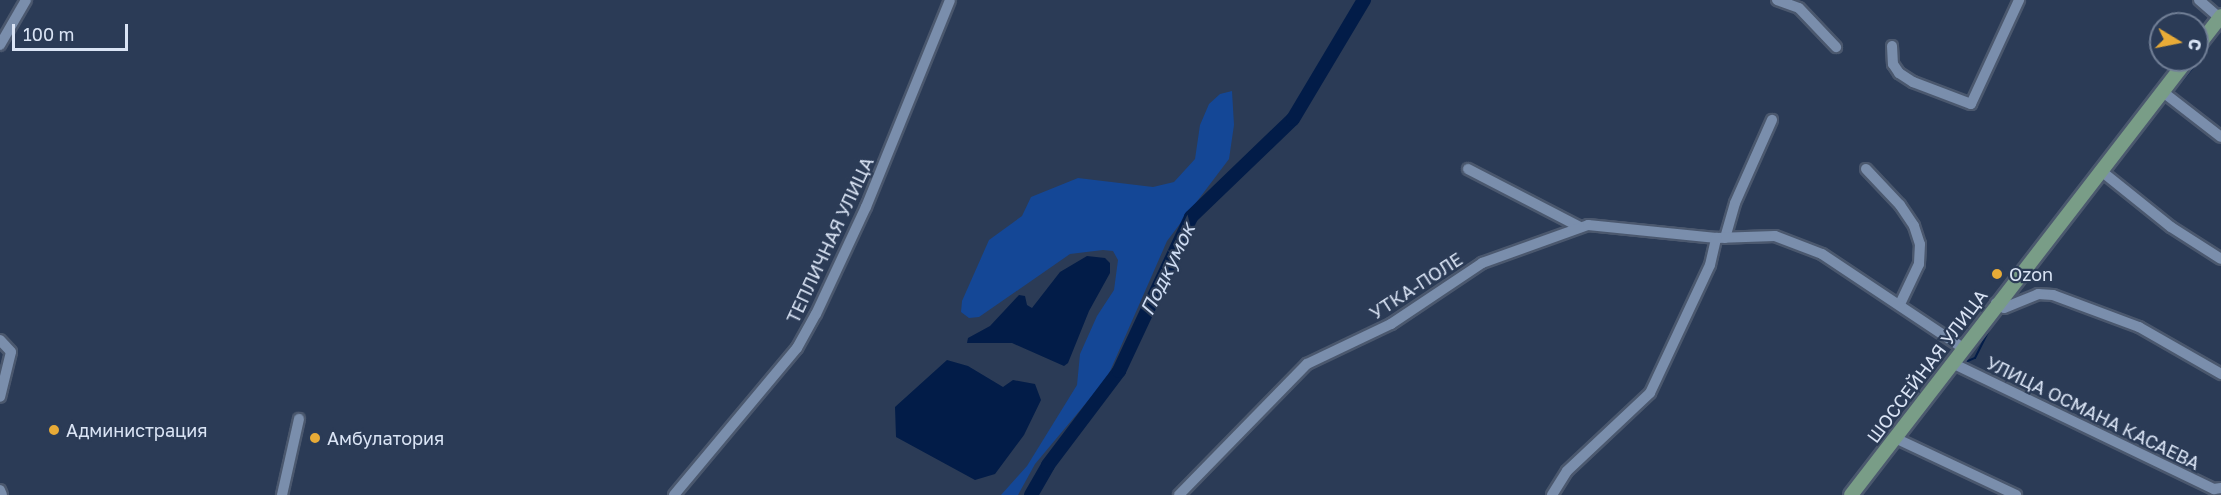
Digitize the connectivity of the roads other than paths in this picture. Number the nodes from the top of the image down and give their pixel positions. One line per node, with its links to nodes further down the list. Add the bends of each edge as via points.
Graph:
1 (26, 0): 8 (street)
2 (950, 0): 35 (street, ТЕПЛИЧНАЯ УЛИЦА, via 866,207 816,314 797,348)
3 (1777, 0): 10 (street, via 1799,8)
4 (2019, 0): 9 (street, via 1971,104 1899,73 1893,64)
5 (2199, 0): 6 (street)
6 (2221, 18): 7 (main road)
7 (2209, 33)
8 (0, 45)
9 (1892, 46)
10 (1836, 47)
11 (2178, 72): 12 (main road, ШОССЕЙНАЯ УЛИЦА)
12 (2163, 92): 14 (street); 17 (main road, ШОССЕЙНАЯ УЛИЦА)
13 (1772, 120): 19 (street)
14 (2221, 138)
15 (1467, 169): 18 (street)
16 (1866, 169): 22 (street, via 1905,212 1920,244 1919,264)
17 (2100, 170): 20 (street, via 2171,227); 21 (main road, ШОССЕЙНАЯ УЛИЦА)
18 (1580, 227): 19 (street, УТКА-ПОЛЕ); 36 (street, УТКА-ПОЛЕ, via 1482,263 1391,324 1307,364)
19 (1720, 238): 22 (street, УТКА-ПОЛЕ, via 1775,236 1822,254); 37 (street, via 1650,393 1567,471)
20 (2221, 259)
21 (1996, 303): 24 (main road, ШОССЕЙНАЯ УЛИЦА); 26 (street, via 2004,308 2038,294 2053,295 2139,327)
22 (1900, 304): 24 (street, УТКА-ПОЛЕ)
23 (0, 340): 27 (street, via 11,352)
24 (1962, 348): 25 (main road, ШОССЕЙНАЯ УЛИЦА)
25 (1952, 363): 29 (main road, ШОССЕЙНАЯ УЛИЦА); 30 (street, УЛИЦА ОСМАНА КАСАЕВА, via 2214,489)
26 (2221, 374)
27 (0, 397)
28 (299, 419): 34 (street)
29 (1895, 438): 32 (street); 38 (main road, ШОССЕЙНАЯ УЛИЦА)
30 (2221, 488)
31 (0, 490): 33 (street)
32 (2013, 494)
33 (2, 495)
34 (282, 495)
35 (674, 495)
36 (1179, 495)
37 (1552, 495)
38 (1851, 495)

